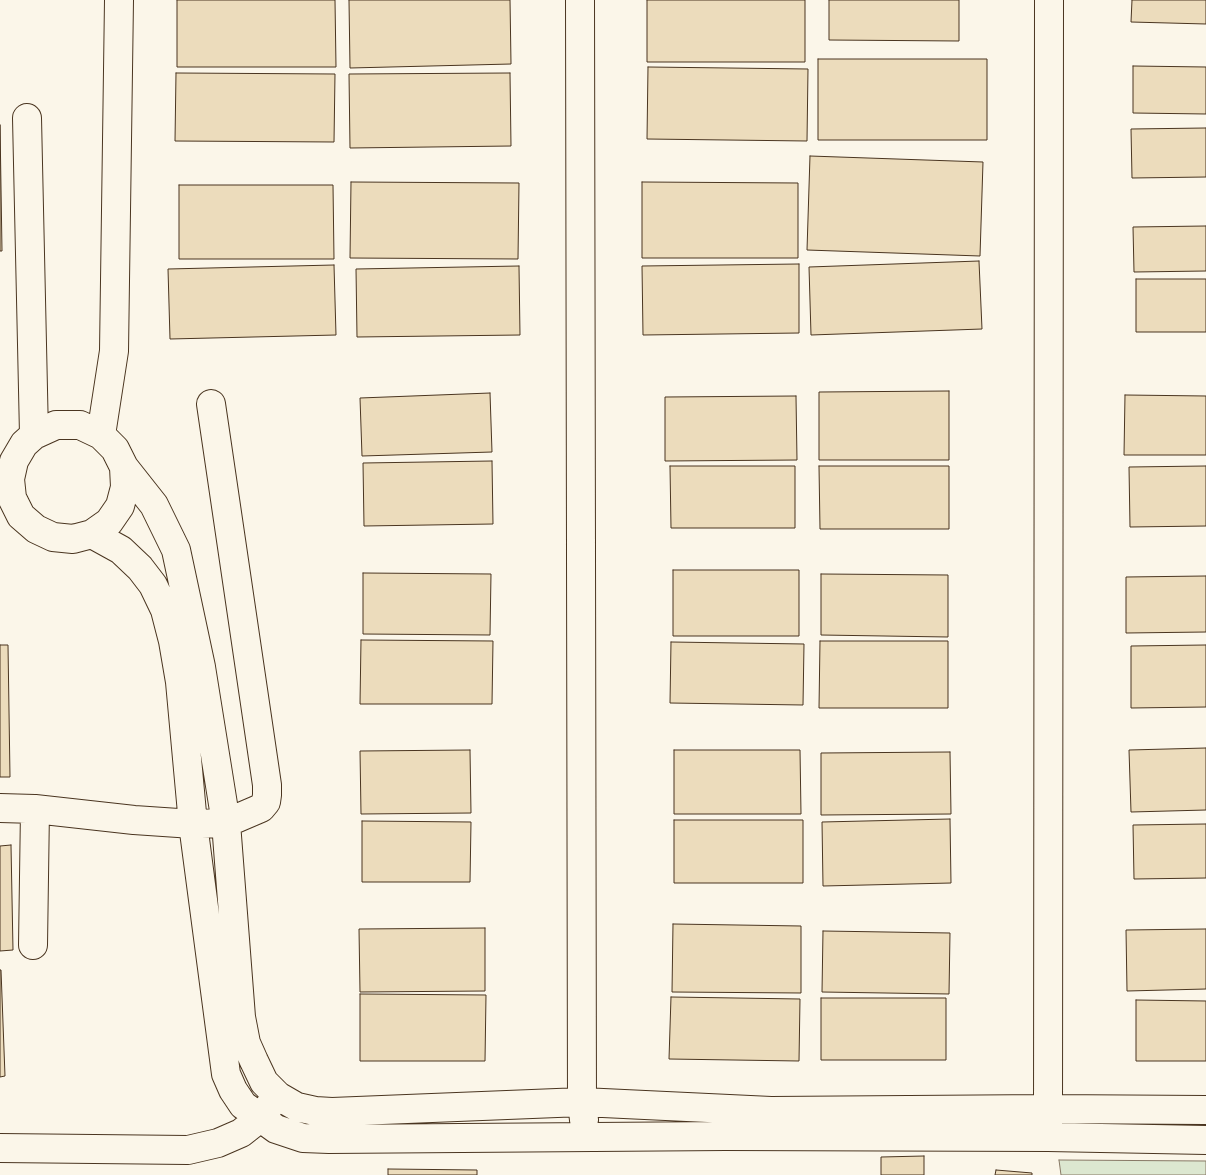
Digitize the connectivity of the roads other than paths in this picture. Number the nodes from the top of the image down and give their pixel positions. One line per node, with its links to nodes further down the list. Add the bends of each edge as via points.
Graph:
1 (119, 0): 6 (lane, via 114,351)
2 (580, 0): 17 (lane)
3 (1049, 0): 18 (lane)
4 (27, 118): 7 (lane)
5 (211, 404): 13 (lane, via 267,785 266,802 261,808)
6 (101, 435): 7 (lane, via 80,425 56,425); 8 (lane, via 115,449)
7 (19, 439): 9 (lane, via 10,479)
8 (124, 467): 10 (lane, via 125,486 120,506 109,522); 13 (lane, via 154,505 176,550 202,667)
9 (11, 514): 10 (lane, via 54,538 73,539)
10 (92, 534): 14 (lane, via 121,550 140,568 164,610 180,682)
11 (0, 808): 12 (lane)
12 (35, 809): 14 (lane); 15 (lane)
13 (226, 823): 14 (lane); 16 (lane, via 246,1043 264,1082)
14 (194, 824): 20 (lane, via 226,1074 243,1105)
15 (33, 945)
16 (278, 1096): 17 (lane, via 297,1107 332,1112); 20 (lane)
17 (582, 1102): 18 (lane, via 771,1111); 21 (lane)
18 (1048, 1109): 19 (lane); 22 (lane)
19 (1206, 1110)
20 (260, 1118): 21 (lane, via 276,1129 303,1138); 24 (lane, via 241,1133 188,1150)
21 (586, 1136): 22 (lane)
22 (1048, 1137): 23 (lane)
23 (1206, 1140)
24 (0, 1148)

